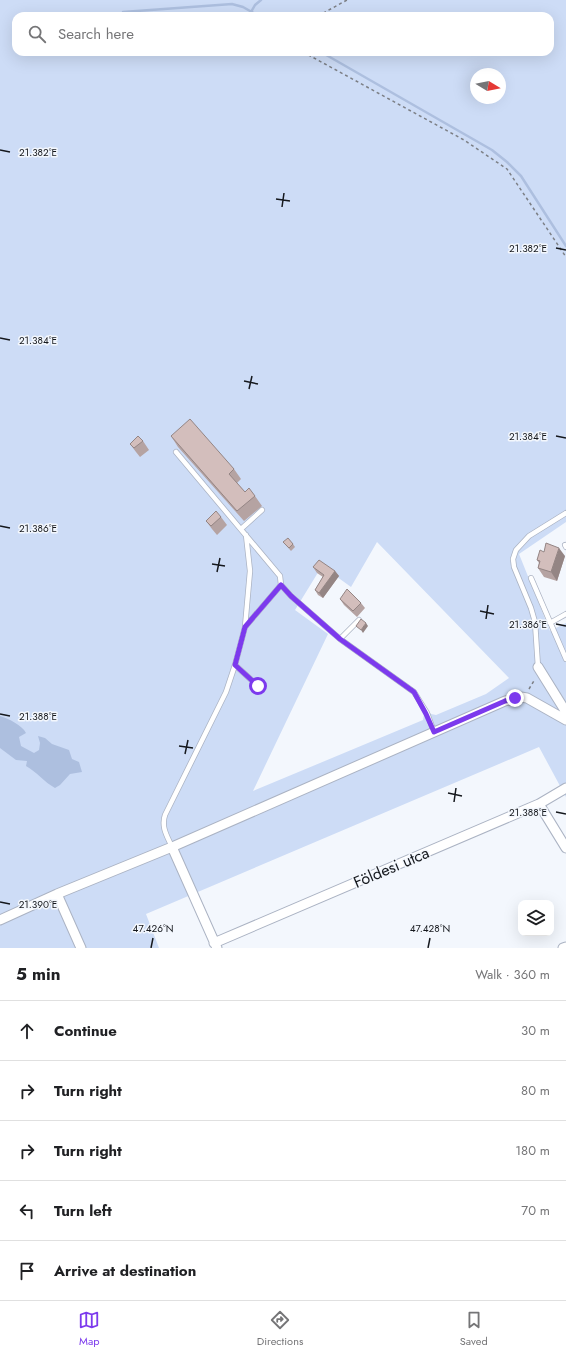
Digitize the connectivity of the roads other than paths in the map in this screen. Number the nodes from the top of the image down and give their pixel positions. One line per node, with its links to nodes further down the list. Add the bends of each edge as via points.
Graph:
1 (176, 452): 4 (lane)
2 (262, 510): 4 (lane)
3 (566, 513): 15 (lane, via 529,536 516,550 513,558 535,622)
4 (241, 529): 5 (lane)
5 (246, 534): 7 (lane, via 280,576); 11 (lane, via 250,572)
6 (531, 578): 10 (lane)
7 (281, 585): 11 (lane); 12 (lane)
8 (566, 614): 10 (lane)
9 (359, 620): 12 (lane)
10 (550, 623): 13 (lane)
11 (245, 627): 14 (lane)
12 (340, 639): 18 (lane, via 414,692)
13 (566, 659)
14 (235, 665): 16 (lane); 21 (lane, via 226,692 165,815 164,826)
15 (538, 667): 17 (street)
16 (258, 686)
17 (566, 712): 18 (street, via 527,698 515,698)
18 (434, 732): 21 (street)
19 (566, 788): 20 (street, Földesi utca)
20 (539, 804): 22 (street); 25 (street, Földesi utca)
21 (172, 847): 23 (street); 25 (street)
22 (566, 848)
23 (57, 894): 24 (street); 26 (street)
24 (0, 920)
25 (216, 946)
26 (80, 948)

